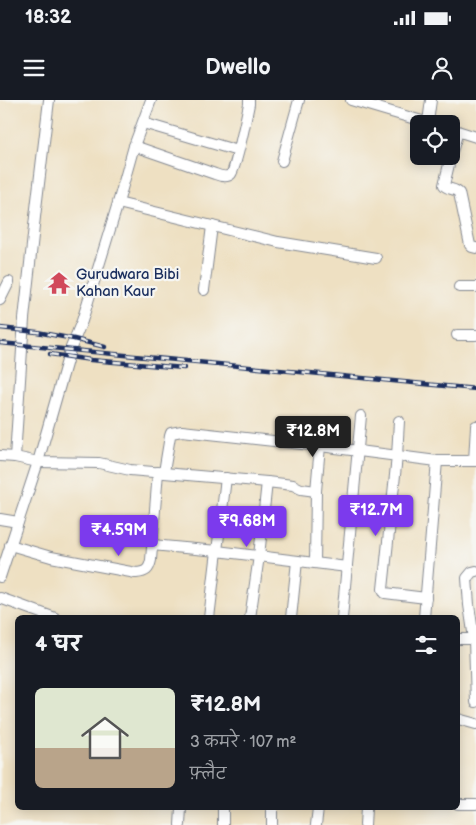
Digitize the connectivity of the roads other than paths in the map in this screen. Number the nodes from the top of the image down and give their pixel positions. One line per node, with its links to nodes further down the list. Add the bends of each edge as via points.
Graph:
1 (49, 100): 35 (street, via 24,319)
2 (145, 100): 36 (street, via 55,381)
3 (151, 100): 10 (street)
4 (249, 100): 14 (street)
5 (299, 100): 15 (street)
6 (351, 100): 9 (street)
7 (431, 100): 8 (street)
8 (430, 115)
9 (410, 117)
10 (143, 123): 13 (street); 14 (street)
11 (460, 132): 12 (street)
12 (476, 137)
13 (134, 146): 14 (street, via 225,176 232,172); 17 (street)
14 (238, 151)
15 (282, 161)
16 (449, 165): 19 (street, via 444,185 459,193 470,244)
17 (118, 203): 18 (street); 36 (street)
18 (212, 226): 20 (street, via 278,242); 24 (street)
19 (476, 248)
20 (376, 258)
21 (9, 282): 25 (street)
22 (459, 287): 23 (street)
23 (476, 287)
24 (204, 290)
25 (0, 300)
26 (458, 335): 27 (street)
27 (476, 335)
28 (361, 416): 32 (street)
29 (399, 421): 34 (street)
30 (476, 426): 38 (street)
31 (320, 446): 32 (street); 39 (street, via 176,432 171,433); 42 (street)
32 (358, 451): 34 (street); 52 (street)
33 (0, 456): 35 (street)
34 (397, 456): 37 (street); 56 (street, via 384,591)
35 (14, 457): 36 (street)
36 (35, 461): 39 (street, via 91,462); 44 (street)
37 (437, 461): 38 (street); 56 (street)
38 (475, 461)
39 (161, 472): 40 (street); 46 (street)
40 (226, 478): 41 (street); 47 (street)
41 (267, 482): 42 (street); 48 (street)
42 (316, 491): 51 (street)
43 (0, 519): 44 (street)
44 (15, 521): 45 (street); 49 (street)
45 (10, 545): 46 (street, via 51,557 136,573 149,566); 54 (street)
46 (152, 545): 47 (street)
47 (217, 551): 48 (street); 58 (street)
48 (259, 556): 50 (street); 59 (street)
49 (0, 560)
50 (297, 561): 51 (street); 60 (street)
51 (315, 563): 52 (street)
52 (347, 567): 61 (street)
53 (476, 571): 64 (street, via 467,578)
54 (0, 577)
55 (0, 598): 57 (street)
56 (426, 598): 62 (street)
57 (47, 615)
58 (209, 615)
59 (250, 615)
60 (291, 615)
61 (342, 615)
62 (424, 615)
63 (460, 639): 64 (street)
64 (475, 639): 65 (street)
65 (476, 702)
66 (460, 720): 67 (street)
67 (476, 724)
68 (460, 804): 69 (street)
69 (476, 804)
70 (181, 810): 75 (street)
71 (223, 810): 76 (street)
72 (272, 810): 77 (street)
73 (318, 810): 78 (street)
74 (366, 810): 79 (street)
75 (180, 825)
76 (223, 825)
77 (272, 825)
78 (316, 825)
79 (364, 825)

